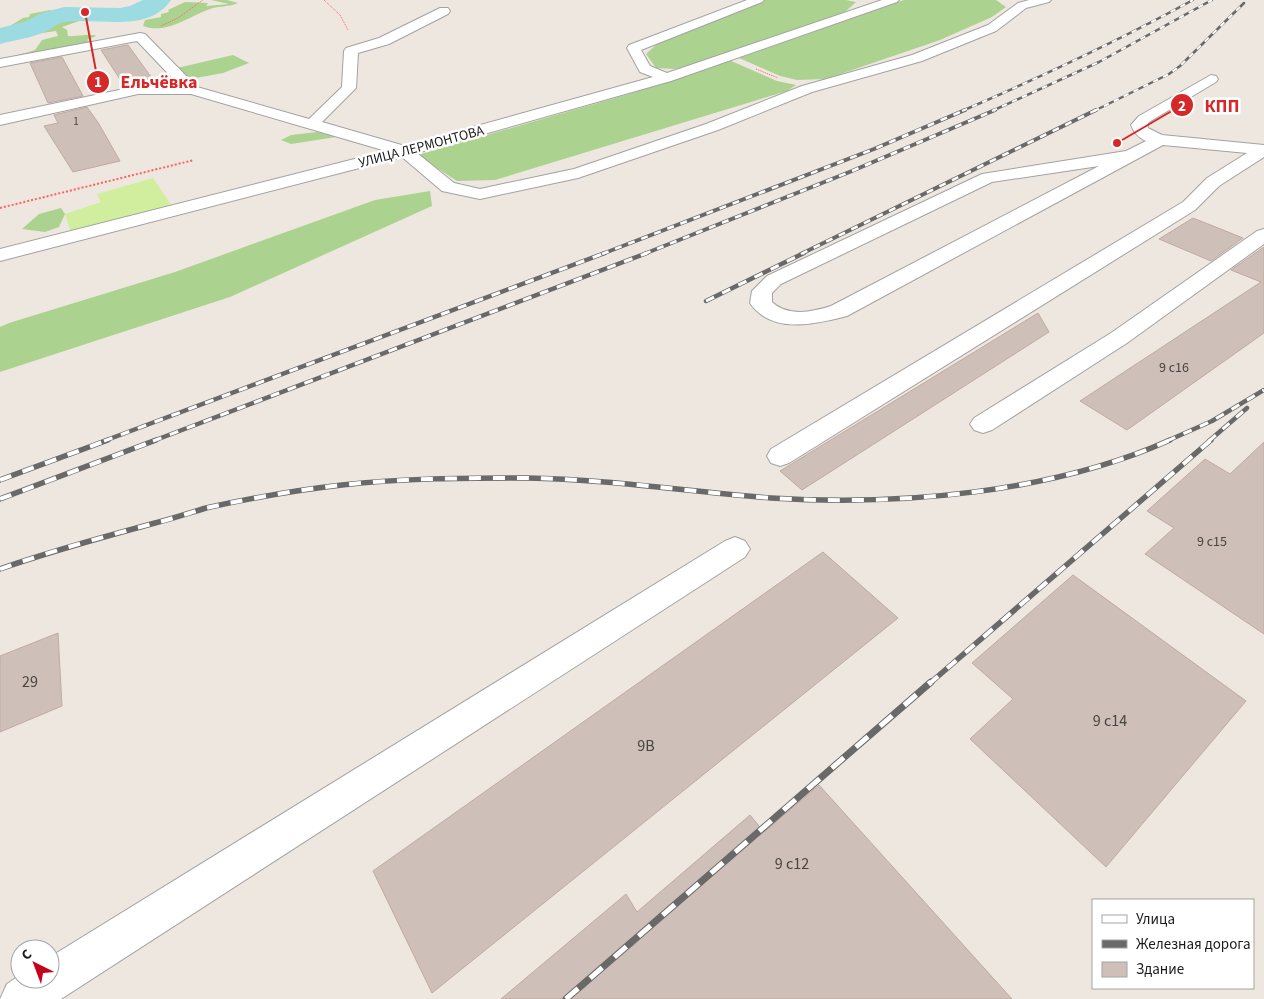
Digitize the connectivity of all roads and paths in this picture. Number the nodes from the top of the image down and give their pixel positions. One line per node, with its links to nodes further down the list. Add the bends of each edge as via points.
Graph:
1 (203, 0): 7 (path, via 178,18)
2 (324, 0): 8 (path, via 340,15)
3 (758, 0): 11 (street, via 634,48 645,69)
4 (893, 0): 9 (street, УЛИЦА ЛЕРМОНТОВА)
5 (1045, 0): 13 (street, via 1022,5 992,28 917,58)
6 (444, 11): 8 (street, via 384,40)
7 (140, 37): 10 (street); 14 (street)
8 (356, 49): 16 (street, via 351,51 349,88)
9 (728, 56): 11 (street, УЛИЦА ЛЕРМОНТОВА); 13 (path, via 783,80)
10 (0, 63)
11 (666, 78): 19 (street, УЛИЦА ЛЕРМОНТОВА)
12 (1211, 79): 17 (street, via 1139,125 1140,130)
13 (824, 84): 19 (street, via 578,173 480,194 448,187)
14 (192, 90): 15 (street, via 138,90); 16 (street)
15 (0, 120)
16 (310, 124): 19 (street)
17 (1160, 140): 18 (street); 20 (street)
18 (1263, 150): 26 (street, via 1213,182 1189,206)
19 (405, 152): 24 (street, УЛИЦА ЛЕРМОНТОВА)
20 (1128, 156): 20 (street, via 839,310 814,317 792,318 770,313 761,303 762,291 774,280 988,178)
21 (194, 160): 22 (path)
22 (0, 208)
23 (1264, 235): 25 (street, via 1119,338)
24 (0, 255)
25 (984, 424)
26 (780, 456)
27 (735, 549): 28 (street)
28 (22, 999)

